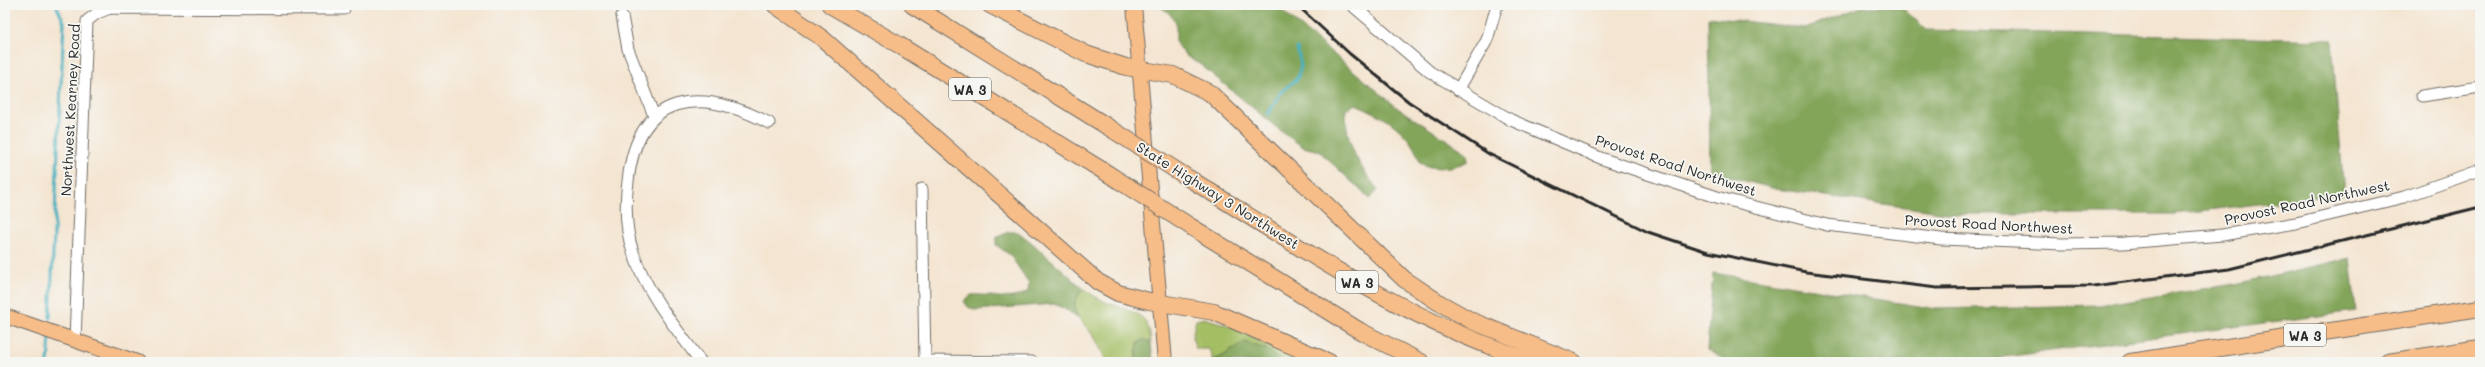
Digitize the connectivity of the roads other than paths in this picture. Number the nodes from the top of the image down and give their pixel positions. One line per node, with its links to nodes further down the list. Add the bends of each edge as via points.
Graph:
1 (774, 5): 18 (highway, via 827,42 1088,275 1118,293)
2 (830, 5): 29 (highway, WA 3, bridge, via 1360,331)
3 (912, 5): 30 (highway, State Highway 3 Northwest / WA 3, bridge, via 1390,301 1469,338)
4 (990, 5): 10 (highway, via 1086,54)
5 (1134, 5): 10 (main road)
6 (1352, 5): 12 (street, Provost Road Northwest, via 1408,55)
7 (1497, 5): 12 (street, via 1487,40)
8 (344, 9): 21 (street, Northwest Kearney Road, via 110,8 87,20)
9 (622, 16): 14 (street, via 628,49)
10 (1140, 69): 18 (main road); 31 (highway, via 1172,75 1210,93 1387,264 1422,291 1472,321)
11 (2480, 87): 13 (street)
12 (1458, 90): 16 (street, Provost Road Northwest, via 1511,120 1596,156 1720,198 1827,225 1941,239 2062,244 2124,243 2222,235 2296,223 2404,197)
13 (2422, 96)
14 (654, 116): 15 (street, via 672,106 692,102 721,103 748,112); 24 (street, via 644,126 630,162 626,225 632,252 649,291)
15 (769, 123)
16 (2480, 170)
17 (922, 189): 25 (street)
18 (1160, 304): 27 (main road); 28 (highway, via 1214,312)
19 (2480, 308): 32 (highway, WA 3)
20 (5, 316): 21 (main road)
21 (75, 341): 23 (main road)
22 (2480, 348): 33 (highway)
23 (137, 362)
24 (701, 362)
25 (925, 362): 26 (street)
26 (1032, 362)
27 (1165, 362)
28 (1329, 362)
29 (1421, 362)
30 (1535, 362)
31 (1574, 362)
32 (2130, 362)
33 (2388, 362)

